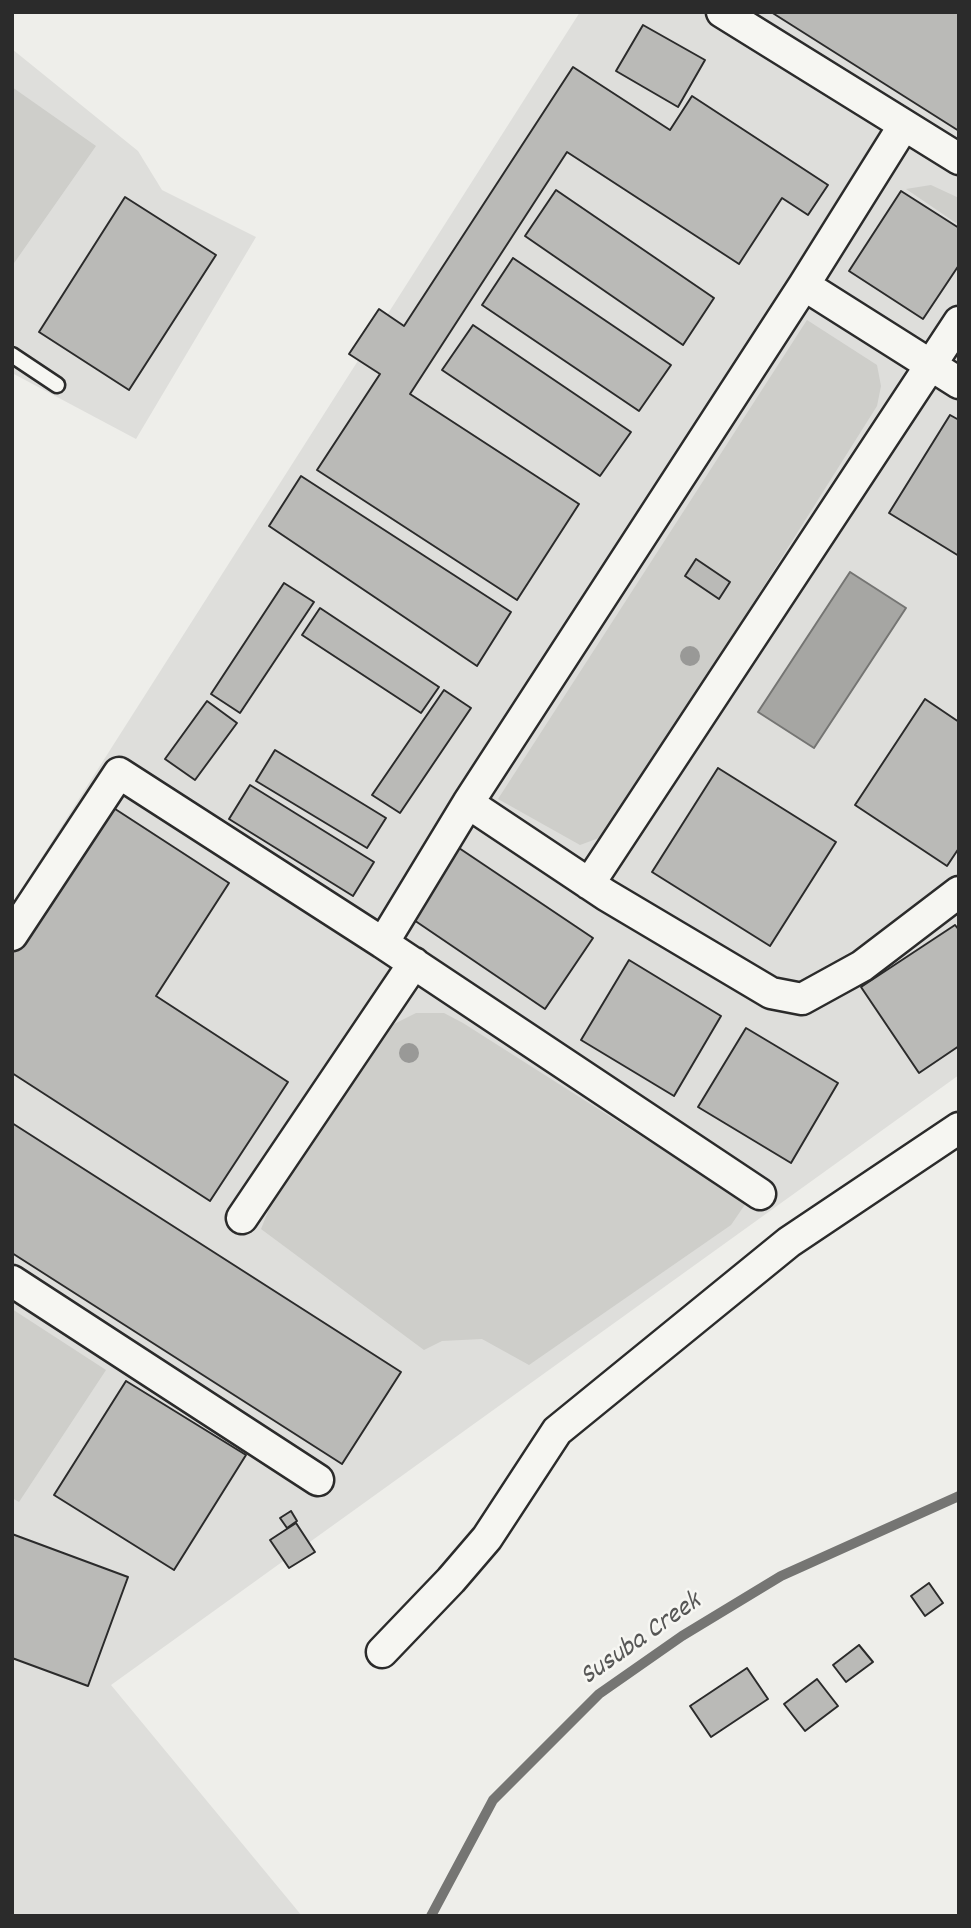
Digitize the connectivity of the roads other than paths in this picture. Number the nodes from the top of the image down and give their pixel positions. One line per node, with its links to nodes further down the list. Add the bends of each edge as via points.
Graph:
1 (722, 12): 2 (street)
2 (904, 125): 3 (street); 4 (street)
3 (959, 159)
4 (804, 285): 7 (street); 10 (street)
5 (959, 322): 7 (street)
6 (12, 355): 9 (lane)
7 (931, 365): 8 (street); 11 (street)
8 (959, 383)
9 (57, 385)
10 (468, 803): 11 (street); 14 (street)
11 (589, 884): 12 (street, via 771,993 802,999 862,966)
12 (959, 892)
13 (12, 935): 14 (street, via 119,773)
14 (383, 943): 15 (street)
15 (414, 963): 17 (street); 18 (street)
16 (959, 1128): 21 (street, via 789,1242 557,1431 487,1538)
17 (760, 1194)
18 (242, 1218)
19 (12, 1281): 20 (street)
20 (317, 1480)
21 (382, 1652)

